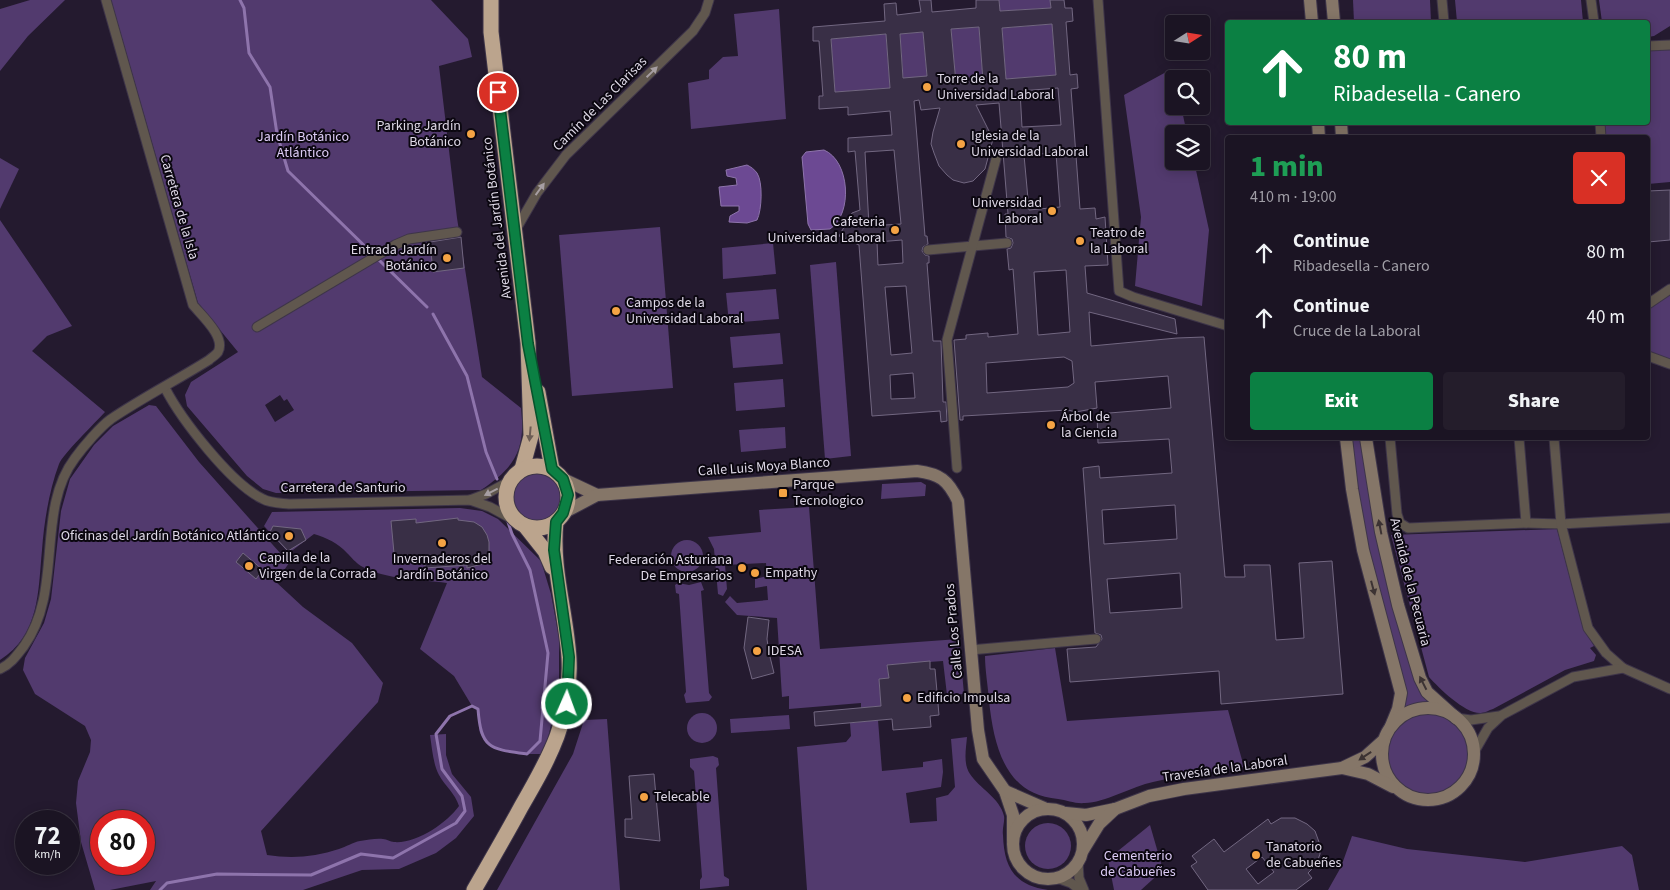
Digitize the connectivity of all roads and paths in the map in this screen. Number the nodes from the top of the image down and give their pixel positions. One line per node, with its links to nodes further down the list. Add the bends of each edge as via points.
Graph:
1 (106, 0): 30 (street, Carretera de la Isla, via 193,306 217,335 220,344 218,353)
2 (491, 0): 19 (highway, Avenida del Jardín Botánico, via 491,32)
3 (709, 0): 19 (street, Camín de Las Clarisas, one-way to 3, via 536,193 566,155 693,30 705,13)
4 (1098, 0): 25 (street, via 1119,290)
5 (1310, 0): 9 (street)
6 (1332, 0): 10 (street)
7 (1442, 0): 11 (street)
8 (1591, 0): 12 (street)
9 (1312, 20)
10 (1334, 20)
11 (1444, 20)
12 (1594, 20)
13 (1670, 38): 14 (street)
14 (1659, 45): 15 (street); 16 (street)
15 (1670, 45)
16 (1650, 46)
17 (996, 159): 21 (street)
18 (457, 232): 26 (street, via 409,239)
19 (515, 232): 27 (highway, Avenida del Jardín Botánico)
20 (1007, 244): 21 (street)
21 (972, 247): 22 (street); 36 (street, via 947,340)
22 (928, 250)
23 (1670, 289): 24 (street)
24 (1650, 303)
25 (1225, 325)
26 (257, 328)
27 (528, 344): 37 (highway, Avenida del Jardín Botánico, one-way to 37, via 531,436); 39 (highway, Avenida del Jardín Botánico)
28 (1650, 357): 29 (street)
29 (1670, 364)
30 (165, 388): 42 (street, Carretera de Santurio, via 183,417 233,478 265,500 289,504); 52 (street, via 110,420 74,458 55,505 44,606 33,634 17,656)
31 (1346, 440): 56 (street, one-way to 56, via 1363,550 1401,693)
32 (1366, 440): 55 (street, Avenida de la Pecuaria, one-way to 32, via 1427,692 1420,678 1381,532)
33 (1390, 440): 45 (street, via 1396,514 1400,523 1408,528)
34 (1519, 440): 45 (street)
35 (1554, 440): 47 (street)
36 (957, 468)
37 (522, 469): 39 (highway, via 538,466); 40 (highway)
38 (932, 473): 41 (street, Calle Luis Moya Blanco, via 870,474); 50 (street, Calle Los Prados, via 946,482 958,501)
39 (557, 474): 41 (street); 43 (highway, via 568,495)
40 (510, 481): 42 (street, Carretera de Santurio, one-way to 42); 46 (highway, via 506,501 509,512)
41 (597, 496): 43 (street, Calle Luis Moya Blanco)
42 (470, 500): 46 (street, Carretera de Santurio)
43 (560, 517): 46 (highway, via 547,527); 48 (highway, via 554,550)
44 (1670, 518): 47 (street)
45 (1526, 523): 47 (street)
46 (521, 524): 48 (highway, via 546,551)
47 (1561, 524): 51 (street, via 1588,628 1606,653)
48 (558, 583): 68 (highway, via 569,657 567,704 560,731 550,756)
49 (1096, 639): 50 (street)
50 (970, 650): 60 (street, Calle Los Prados, via 983,759)
51 (1623, 668): 53 (street); 54 (street, via 1572,677)
52 (0, 669)
53 (1670, 689)
54 (1502, 715): 55 (street, via 1471,720); 58 (street, via 1488,728)
55 (1456, 718): 56 (street, via 1430,708 1404,714); 58 (street, via 1470,737)
56 (1391, 726): 57 (street)
57 (1384, 740): 59 (street, Travesía de la Laboral, one-way to 59, via 1365,757); 61 (street, via 1382,754 1386,776)
58 (1473, 754): 61 (street, via 1467,778 1445,797 1424,800)
59 (1342, 768): 61 (street, Travesía de la Laboral, via 1368,774); 63 (street, Travesía de la Laboral, via 1184,789 1149,796)
60 (1005, 791): 62 (street); 65 (street, Calle Los Prados, via 1013,814)
61 (1401, 792)
62 (1044, 808): 64 (street); 65 (street, via 1024,818)
63 (1115, 809): 64 (street, Travesía de la Laboral, via 1086,815); 66 (street, Travesía de la Laboral, via 1098,824)
64 (1066, 813): 66 (street, via 1078,826 1083,838)
65 (1012, 840): 67 (street, via 1016,859 1025,871 1043,879)
66 (1081, 856): 67 (street, via 1070,873); 70 (street, via 1079,878)
67 (1057, 878): 69 (street)
68 (474, 890)
69 (1080, 890)
70 (1084, 890)

